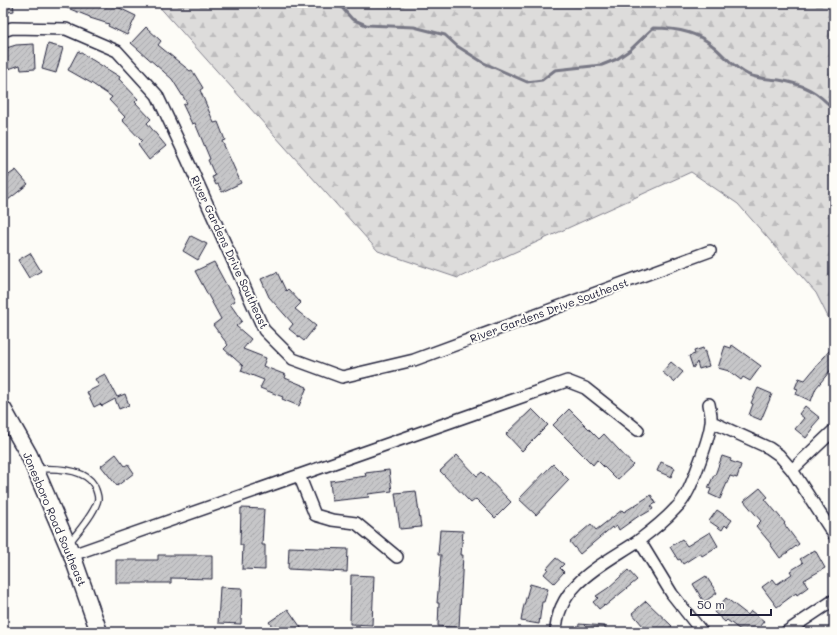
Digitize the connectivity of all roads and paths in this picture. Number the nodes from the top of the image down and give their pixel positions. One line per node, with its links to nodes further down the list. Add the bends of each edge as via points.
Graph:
1 (3, 31): 2 (street, River Gardens Drive Southeast, via 12,28 66,29 117,51 157,95 264,330 293,359 342,377 414,360)
2 (710, 251)
3 (709, 404): 5 (street)
4 (3, 409): 8 (main road, Jonesboro Road Southeast)
5 (712, 422): 9 (street, via 769,448); 12 (street, via 692,484 676,509)
6 (638, 430): 10 (street, via 585,388 567,381)
7 (834, 430): 9 (street)
8 (35, 469): 13 (main road, Jonesboro Road Southeast); 13 (lane, via 54,468 84,474 95,486 98,498 95,507)
9 (792, 470): 11 (street)
10 (300, 475): 13 (street); 14 (street, via 315,515 356,523)
11 (834, 535)
12 (639, 540): 17 (street, via 590,571 572,589 562,606); 18 (street, via 672,594)
13 (70, 550): 16 (main road, Jonesboro Road Southeast)
14 (397, 557)
15 (834, 600): 19 (street)
16 (100, 632)
17 (556, 632)
18 (702, 632)
19 (786, 632)

